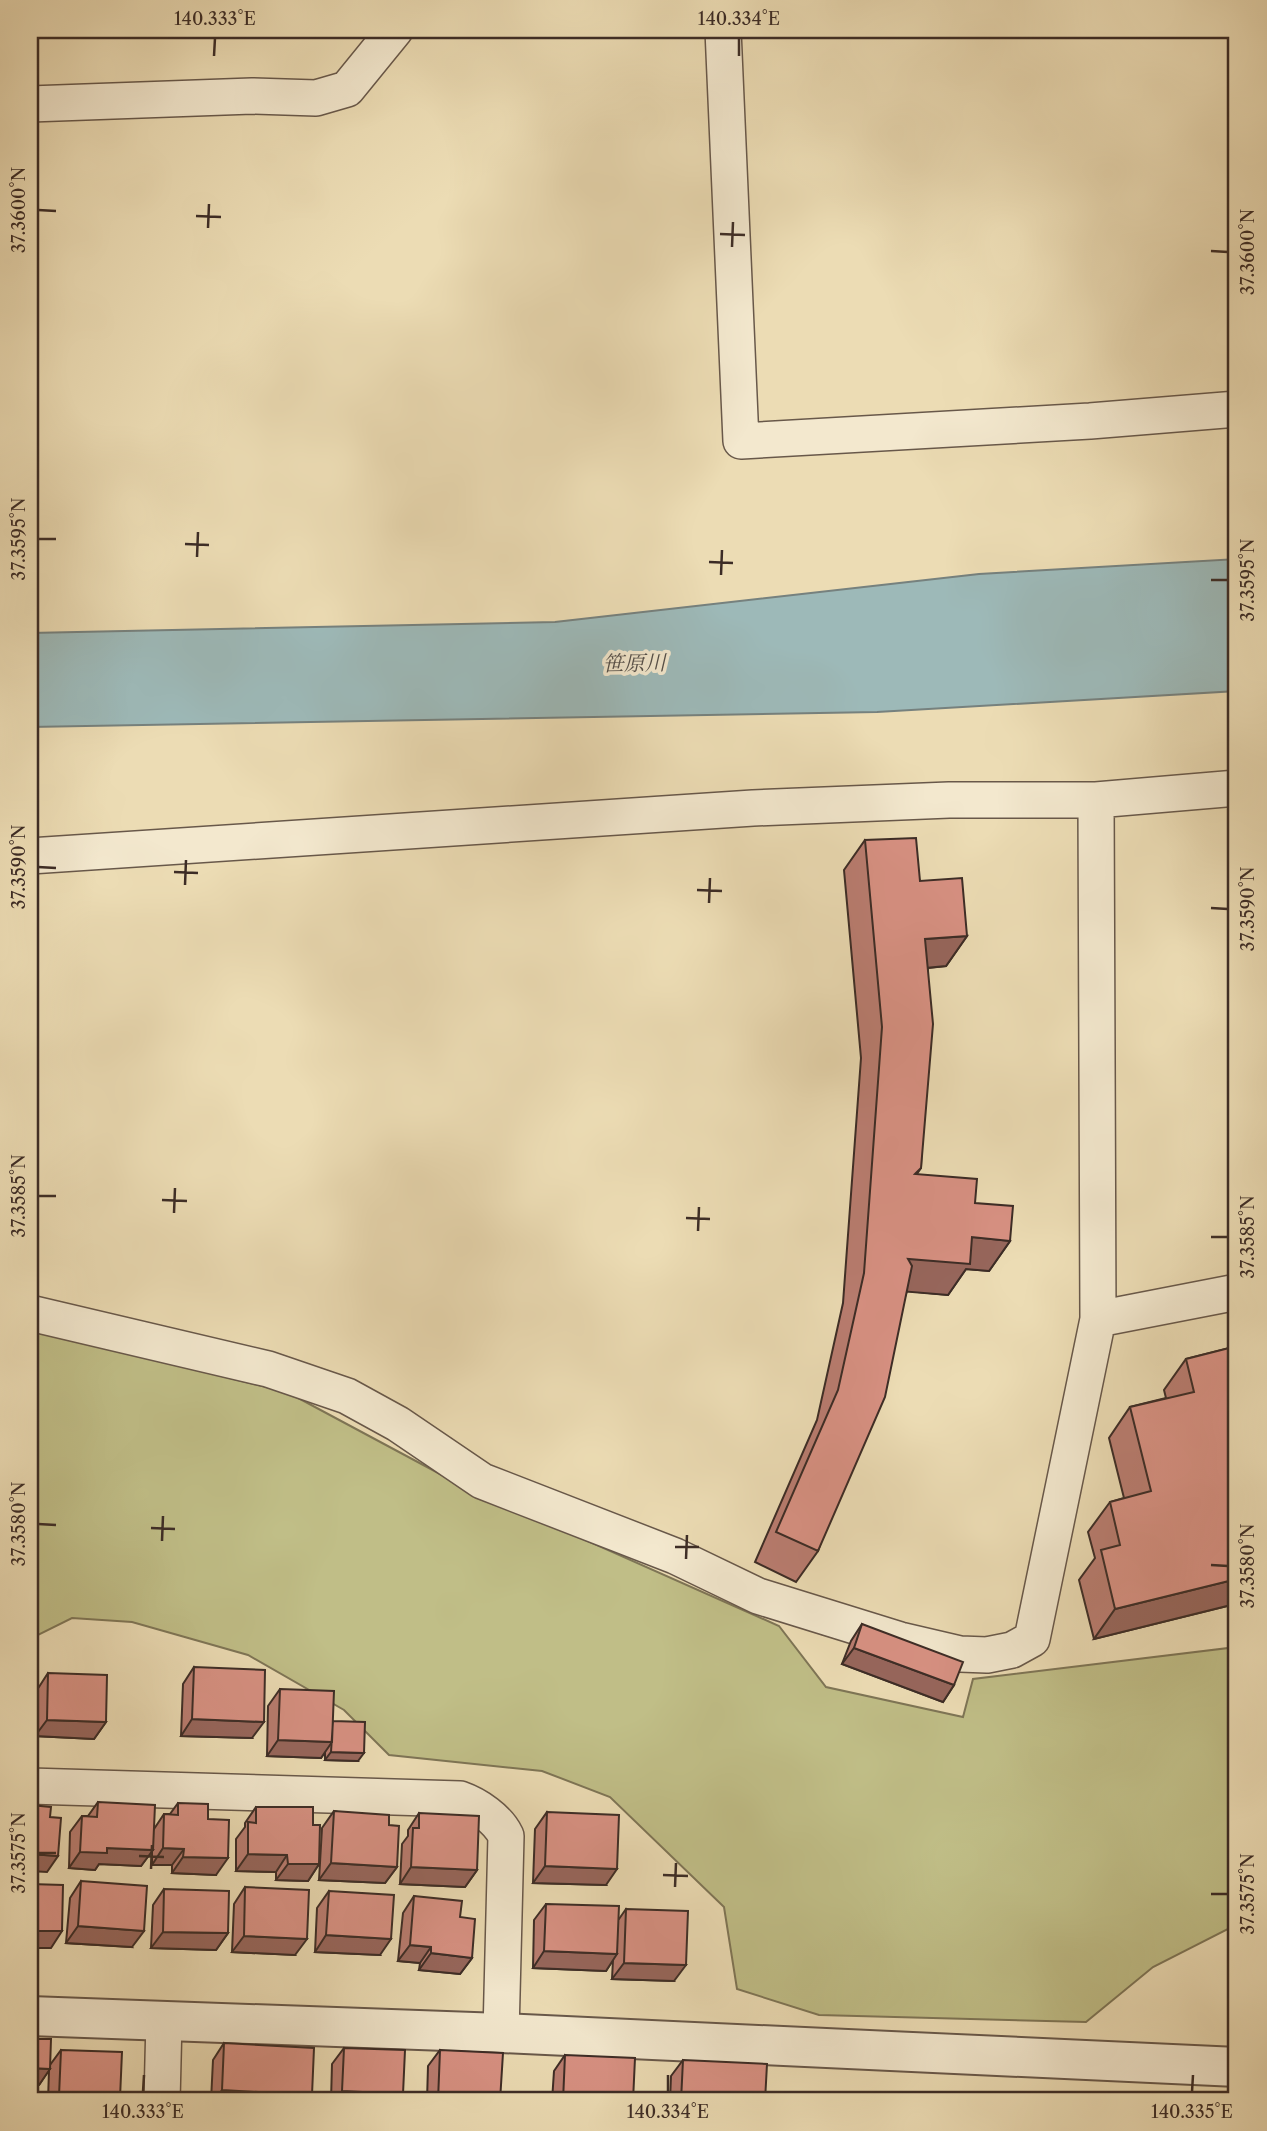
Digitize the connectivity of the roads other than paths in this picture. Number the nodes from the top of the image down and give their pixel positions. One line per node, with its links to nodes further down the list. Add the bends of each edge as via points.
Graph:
1 (395, 30): 3 (street, via 347,89 316,98)
2 (723, 30): 4 (street, via 741,441)
3 (30, 104)
4 (1237, 409)
5 (1237, 788): 6 (street)
6 (1096, 800): 7 (street, via 753,808); 10 (street)
7 (30, 856)
8 (1237, 1293): 10 (street)
9 (30, 1313): 10 (street, via 268,1369 347,1396 482,1481 675,1556 758,1596 900,1640 960,1654 987,1655 1013,1650 1032,1639)
10 (1098, 1319)
11 (30, 1786): 14 (street, via 460,1799 474,1804 506,1836)
12 (30, 2016): 13 (street)
13 (164, 2020): 14 (street); 16 (street)
14 (501, 2033): 15 (street)
15 (1237, 2067)
16 (162, 2101)

